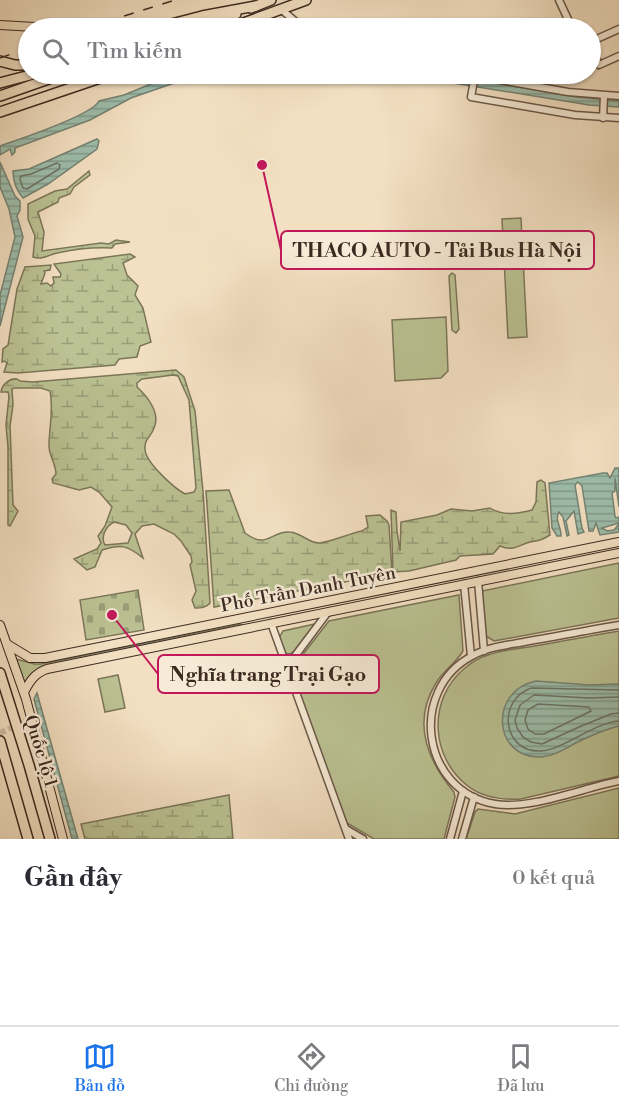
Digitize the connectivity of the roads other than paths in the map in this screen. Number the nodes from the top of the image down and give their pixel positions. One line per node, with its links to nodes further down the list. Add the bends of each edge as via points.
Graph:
1 (271, 0): 4 (highway)
2 (306, 0): 5 (highway)
3 (559, 0): 10 (street)
4 (256, 6): 6 (highway); 7 (highway)
5 (282, 10): 8 (highway); 9 (street)
6 (194, 18)
7 (223, 18)
8 (260, 18)
9 (291, 18)
10 (567, 18)
11 (0, 26): 12 (main road)
12 (18, 27)
13 (619, 29): 14 (street)
14 (601, 37)
15 (619, 56): 18 (street)
16 (0, 61): 17 (highway)
17 (18, 64)
18 (601, 64)
19 (18, 78): 20 (highway)
20 (0, 83)
21 (34, 84): 25 (highway)
22 (83, 84): 28 (highway)
23 (473, 84): 29 (street, via 471,97)
24 (524, 84): 26 (street)
25 (0, 96)
26 (604, 96): 27 (street); 29 (street)
27 (619, 96)
28 (0, 112)
29 (603, 118): 30 (street)
30 (619, 118)
31 (619, 542): 33 (main road, Phố Trần Danh Tuyên)
32 (619, 553): 34 (main road, Phố Trần Danh Tuyên)
33 (469, 572): 34 (main road); 36 (main road, Phố Trần Danh Tuyên)
34 (471, 583): 35 (main road, Phố Trần Danh Tuyên); 41 (street); 42 (street)
35 (328, 612): 37 (main road, Phố Trần Danh Tuyên); 43 (street)
36 (268, 613): 37 (main road); 40 (main road, Phố Trần Danh Tuyên, via 45,658 30,658)
37 (271, 624): 43 (street); 45 (main road, Phố Trần Danh Tuyên, via 47,669 33,678)
38 (0, 625): 40 (main road)
39 (619, 625): 41 (street)
40 (7, 644): 45 (main road)
41 (484, 651): 42 (street)
42 (471, 656): 48 (street, via 442,685 430,724 439,763)
43 (286, 668): 50 (street)
44 (0, 673): 52 (highway, Quốc lộ 1)
45 (24, 692): 53 (main road)
46 (0, 741): 51 (highway, Quốc lộ 1)
47 (619, 781): 49 (street, via 519,805 492,804)
48 (463, 790): 49 (street); 56 (street)
49 (474, 797): 57 (street)
50 (346, 829): 54 (street); 55 (street)
51 (28, 839)
52 (50, 839)
53 (63, 839)
54 (350, 839)
55 (363, 839)
56 (450, 839)
57 (462, 839)

